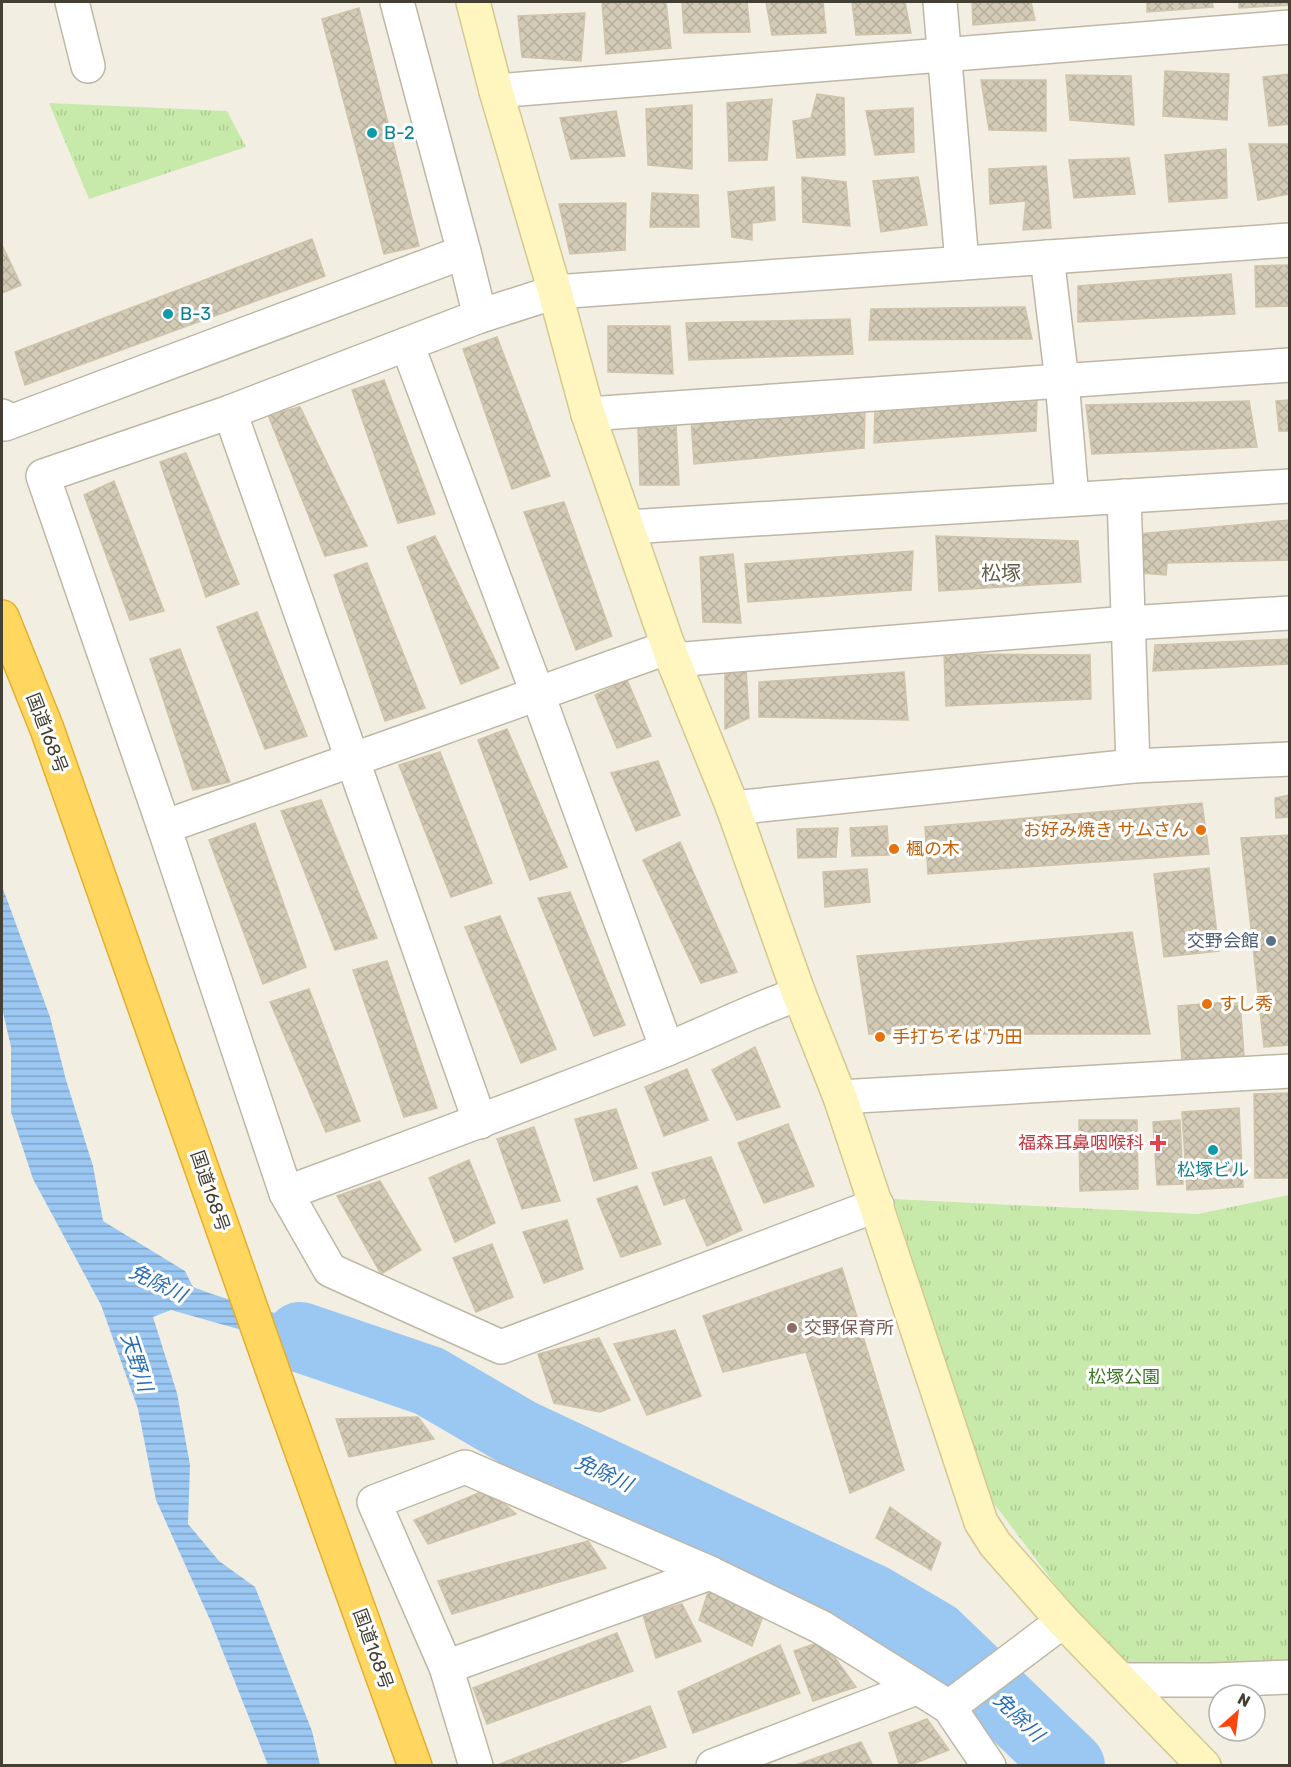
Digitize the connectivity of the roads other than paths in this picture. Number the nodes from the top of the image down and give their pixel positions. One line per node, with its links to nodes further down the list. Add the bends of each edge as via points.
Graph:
1 (72, 2): 7 (street)
2 (397, 2): 10 (street)
3 (473, 2): 8 (street)
4 (940, 2): 6 (street)
5 (1290, 27): 6 (street)
6 (945, 55): 8 (street); 12 (street)
7 (88, 66)
8 (496, 91): 13 (street)
9 (1290, 240): 11 (street)
10 (464, 252): 14 (street); 20 (street, via 5,424)
11 (1047, 257): 12 (street); 17 (street)
12 (962, 263): 13 (street)
13 (555, 292): 14 (street); 19 (street)
14 (480, 316): 15 (street)
15 (407, 344): 18 (street); 29 (street)
16 (1290, 365): 17 (street)
17 (1062, 381): 19 (street); 23 (street)
18 (230, 412): 31 (street); 34 (street, via 43,476)
19 (588, 414): 24 (street)
20 (2, 416)
21 (1290, 486): 22 (street)
22 (1124, 496): 23 (street); 27 (street)
23 (1072, 499): 24 (street)
24 (628, 527): 28 (street)
25 (1290, 613): 27 (street)
26 (2, 617): 49 (highway, 国道168号, via 47,729)
27 (1128, 623): 28 (street); 32 (street)
28 (671, 653): 29 (street); 33 (street)
29 (538, 695): 31 (street); 36 (street)
30 (1290, 759): 32 (street)
31 (353, 760): 34 (street); 39 (street)
32 (1133, 766): 33 (street)
33 (733, 808): 35 (street)
34 (164, 828): 40 (street)
35 (799, 994): 36 (street); 38 (street)
36 (667, 1049): 39 (street)
37 (1290, 1071): 38 (street)
38 (840, 1097): 41 (street)
39 (480, 1122): 40 (street)
40 (286, 1193): 41 (street, via 330,1270 501,1347)
41 (877, 1205): 43 (street, via 981,1522 995,1544)
42 (710, 1573): 44 (street); 44 (street, via 465,1467 374,1502); 47 (street, via 821,1627)
43 (1063, 1621): 46 (street); 48 (street)
44 (446, 1667): 50 (street)
45 (1290, 1677): 46 (street)
46 (1121, 1680): 53 (street)
47 (916, 1688): 48 (street); 51 (street)
48 (949, 1707): 52 (street)
49 (415, 1766)
50 (476, 1766)
51 (713, 1766)
52 (988, 1766)
53 (1204, 1766)

